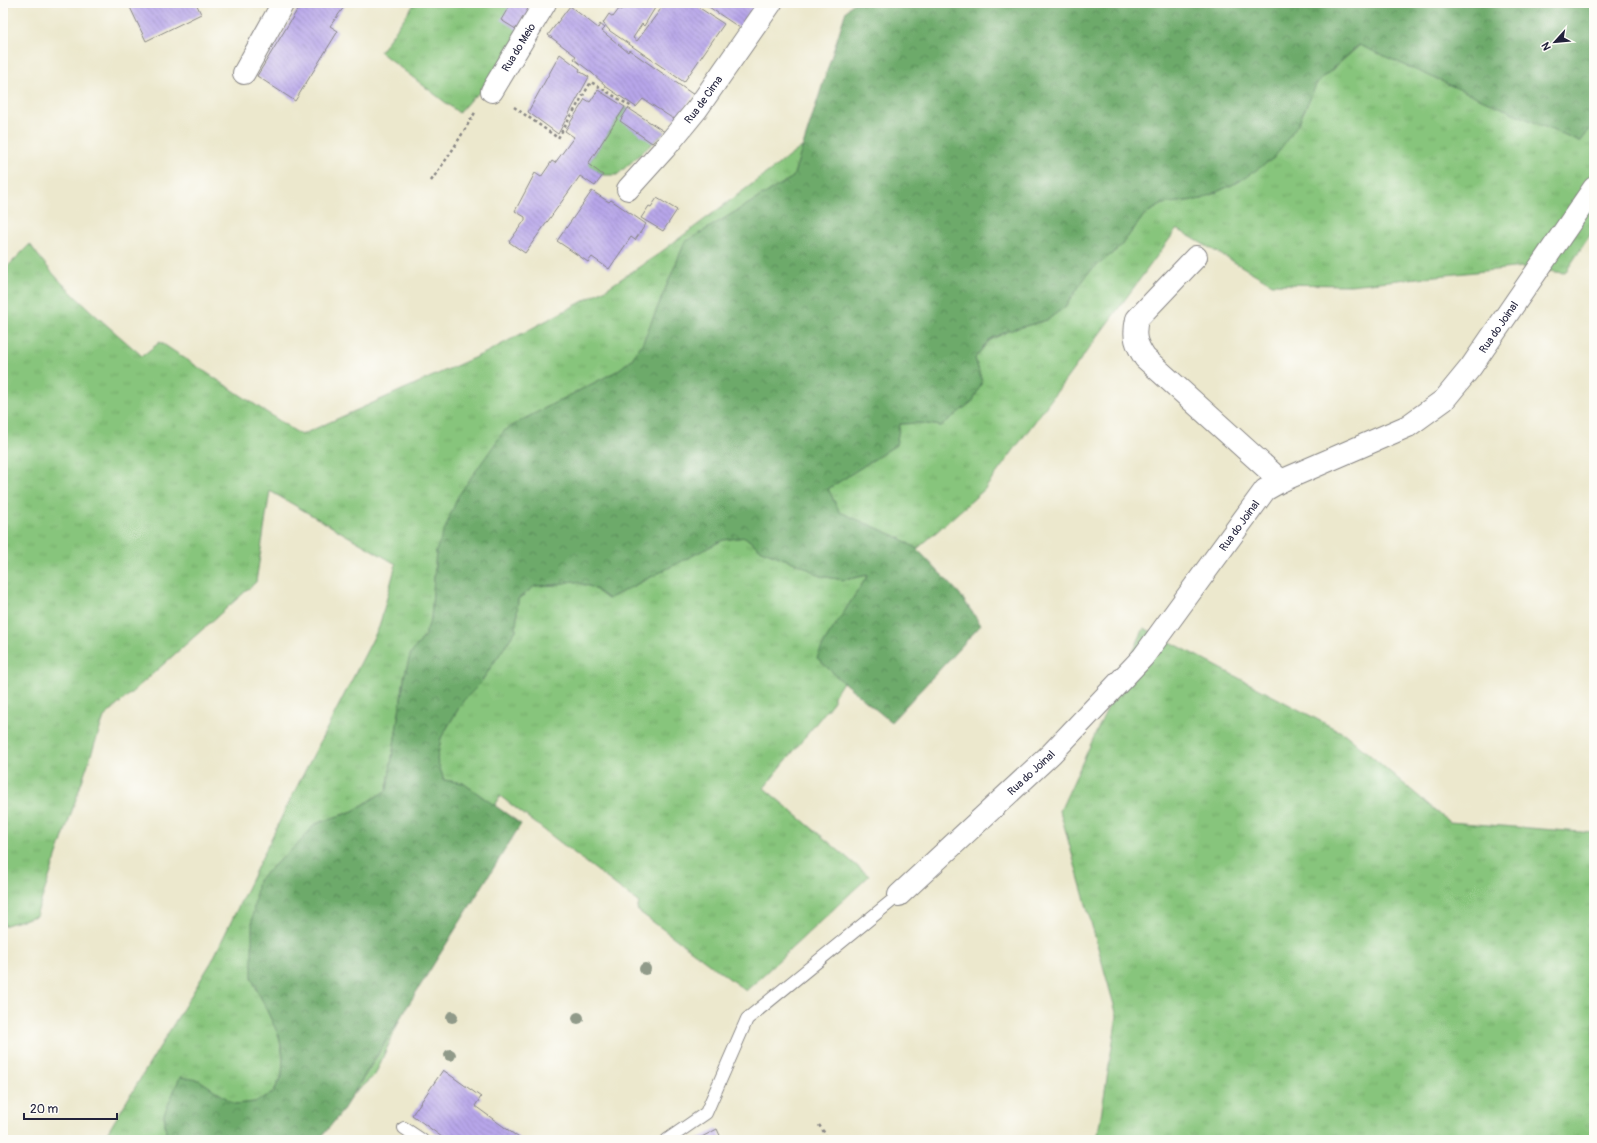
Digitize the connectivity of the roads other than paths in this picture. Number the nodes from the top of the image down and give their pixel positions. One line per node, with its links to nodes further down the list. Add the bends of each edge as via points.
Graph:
1 (283, 3): 4 (street)
2 (545, 3): 5 (street, Rua do Meio)
3 (771, 3): 7 (street, Rua de Cima, via 697,109)
4 (244, 73)
5 (492, 91)
6 (1594, 188): 9 (street, Rua do Joinal, via 1470,367 1444,400 1408,426)
7 (628, 189)
8 (1196, 257): 9 (street, via 1137,319 1134,332 1137,346 1145,358)
9 (1281, 481): 10 (street, Rua do Joinal, via 1265,490 1143,657 1051,754)
10 (899, 895): 13 (lane, via 747,1019 706,1114)
11 (404, 1128): 12 (lane)
12 (422, 1140)
13 (667, 1140)

